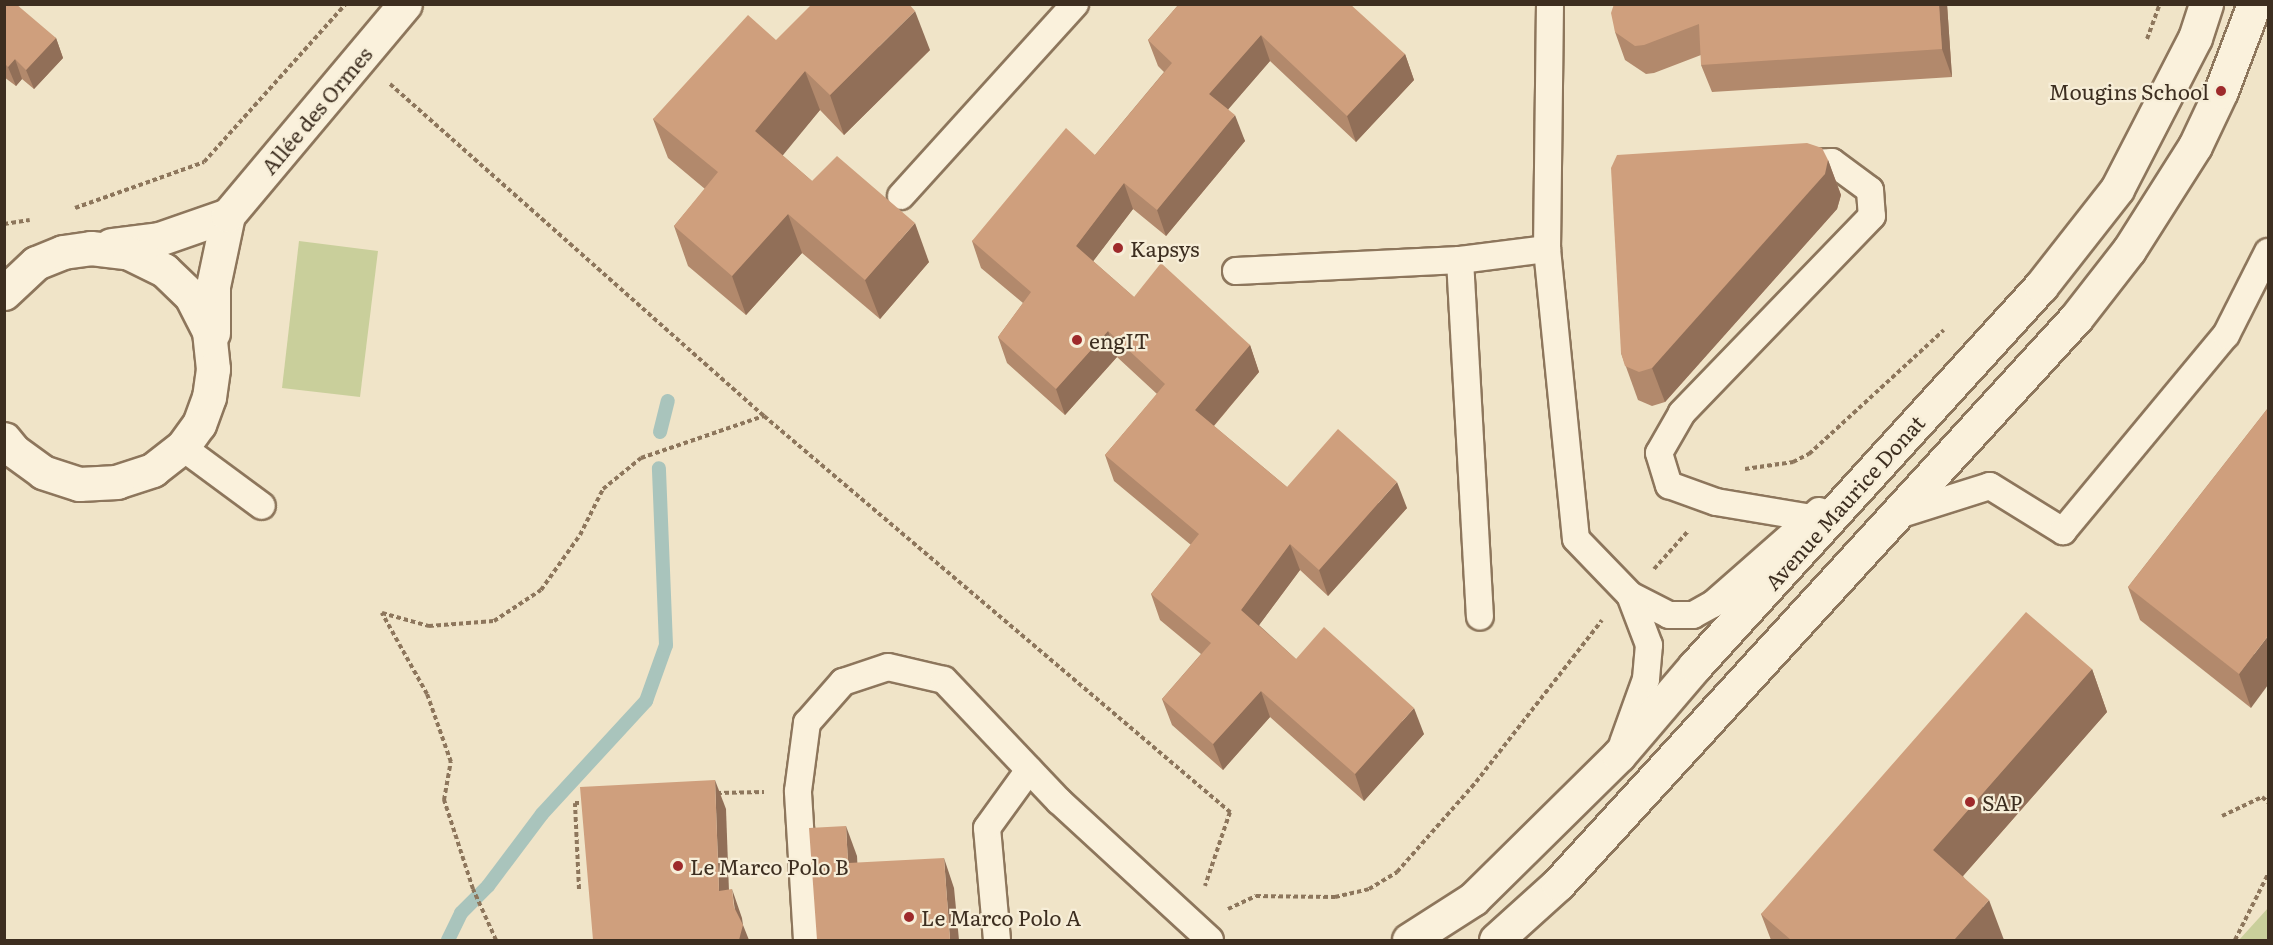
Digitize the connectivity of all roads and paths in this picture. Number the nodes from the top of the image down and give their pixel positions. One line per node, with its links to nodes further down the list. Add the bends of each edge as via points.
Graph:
1 (346, 4): 12 (path, via 204,162)
2 (405, 4): 9 (main road, Allée des Ormes)
3 (1075, 4): 11 (lane)
4 (1550, 4): 17 (lane)
5 (2206, 4): 27 (main road, Avenue Maurice Donat, via 2195,38 2117,189 2041,286)
6 (2254, 4): 30 (main road, via 2222,91 2195,146 2129,250 2076,318)
7 (2160, 5): 8 (path)
8 (2143, 49)
9 (360, 58): 13 (main road, Allée des Ormes); 24 (path)
10 (1773, 165): 31 (lane, via 1832,162 1870,190 1872,216 1682,413 1659,453 1669,485 1716,502)
11 (901, 196)
12 (72, 209)
13 (228, 215): 16 (main road, via 159,239); 23 (main road, Allée des Ormes, via 213,286)
14 (39, 219): 15 (path)
15 (4, 224)
16 (91, 248): 21 (main road, via 63,252); 23 (main road, via 129,252 164,270 191,296 208,331)
17 (1547, 249): 19 (lane); 34 (lane, via 1576,539)
18 (2268, 252): 30 (lane, via 2226,335 2063,531 1990,486)
19 (1460, 260): 20 (lane); 36 (lane)
20 (1236, 271)
21 (8, 276)
22 (1949, 326): 28 (path, via 1809,454 1793,462 1747,467)
23 (213, 369): 26 (main road, via 202,415)
24 (764, 416): 46 (path, via 1230,812); 48 (path, via 641,458 603,489 580,535 541,590 494,621 429,626 382,614 427,694 451,762 444,800 473,889)
25 (4, 439): 26 (main road, via 43,472 79,483 117,482 153,470)
26 (182, 447): 29 (lane)
27 (1891, 450): 31 (lane); 37 (main road, Avenue Maurice Donat)
28 (1740, 475)
29 (262, 507)
30 (1898, 516): 53 (main road, via 1558,884)
31 (1812, 518): 34 (lane, via 1713,604 1693,615 1669,615)
32 (1691, 528): 33 (path)
33 (1652, 572)
34 (1630, 595): 37 (lane, via 1649,645 1646,679)
35 (1612, 614): 47 (path, via 1596,624 1476,782 1397,872 1369,889 1335,897 1256,896)
36 (1480, 616)
37 (1619, 755): 52 (main road, Avenue Maurice Donat, via 1473,899)
38 (1029, 770): 39 (lane, via 944,680 888,667 843,682 807,723); 50 (lane, via 987,828); 51 (lane)
39 (798, 791): 40 (path); 49 (lane)
40 (708, 793)
41 (586, 802): 45 (path, via 575,803)
42 (2268, 802): 43 (path, via 2262,797)
43 (2222, 816)
44 (2268, 874): 54 (path)
45 (579, 889)
46 (1201, 895)
47 (1226, 910)
48 (496, 940)
49 (807, 940)
50 (997, 940)
51 (1210, 940)
52 (1409, 940)
53 (1496, 940)
54 (2235, 940)

